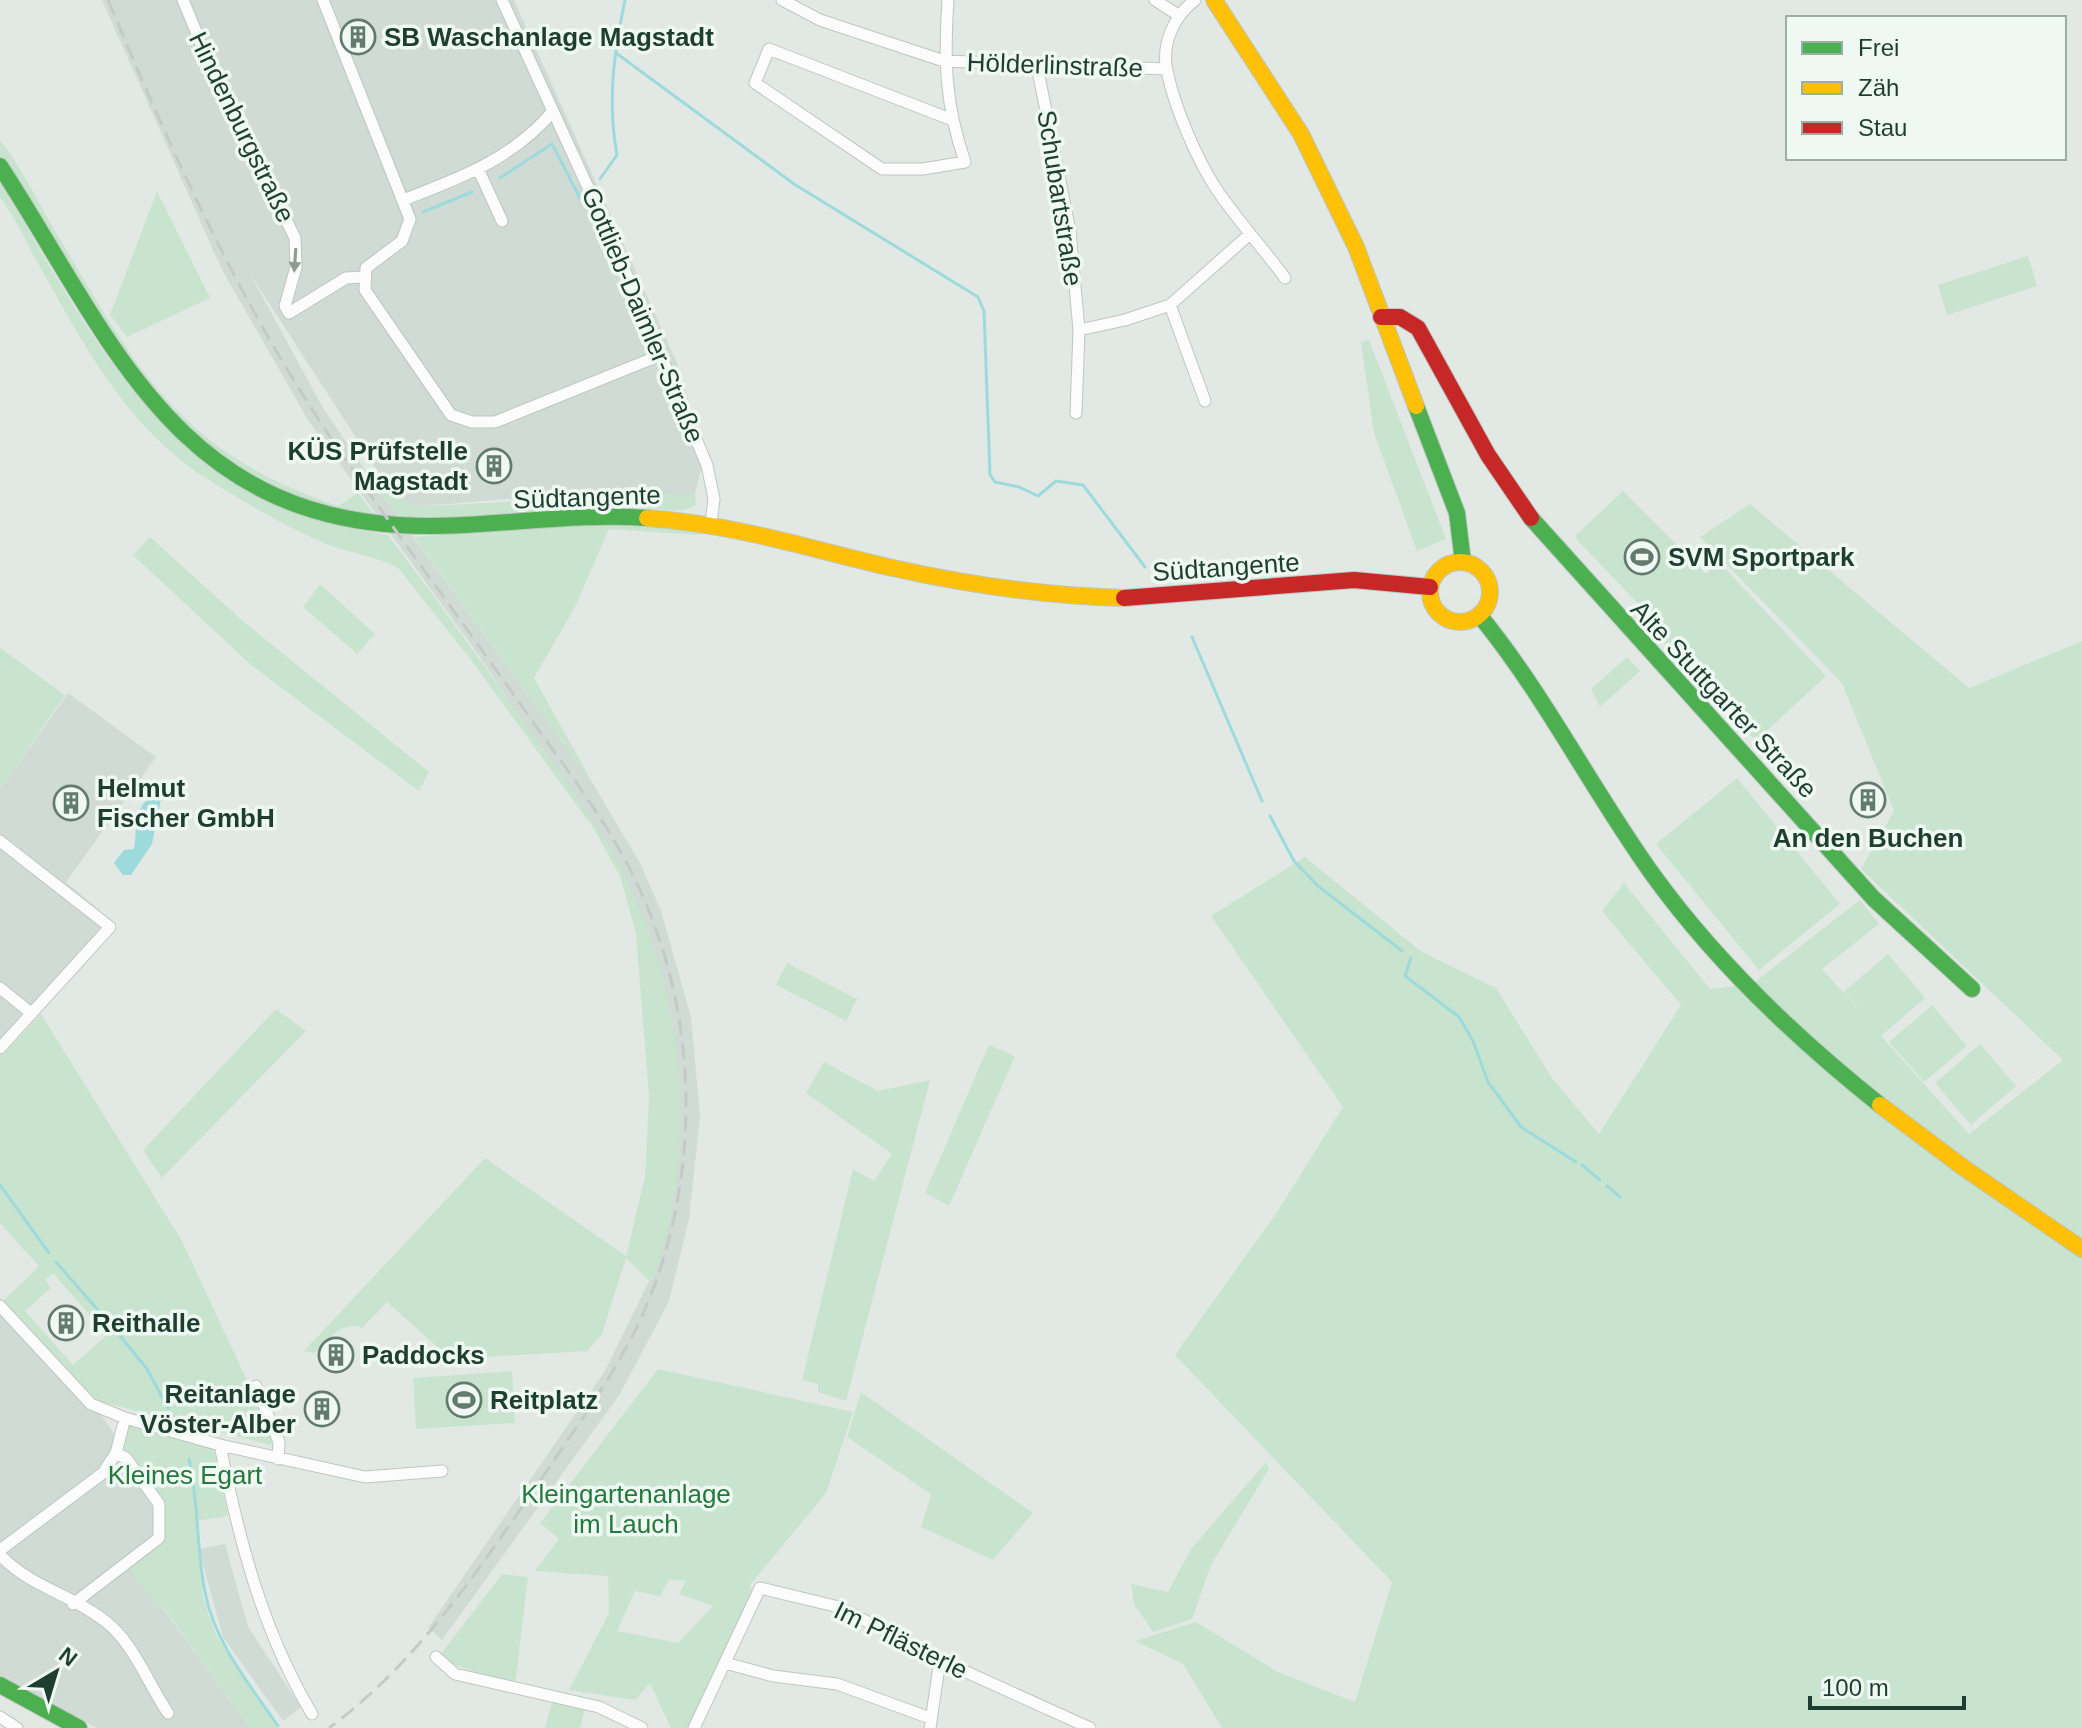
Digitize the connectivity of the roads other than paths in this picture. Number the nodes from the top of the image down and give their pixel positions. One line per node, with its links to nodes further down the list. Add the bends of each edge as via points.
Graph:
1 (183, 0): 20 (street, Hindenburgstraße, one-way to 20, via 295,238 296,267 285,306 289,313 346,278)
2 (323, 0): 17 (street)
3 (502, 0): 13 (street, Gottlieb-Daimler-Straße)
4 (782, 0): 10 (street, Hölderlinstraße, via 820,20)
5 (948, 0): 10 (street)
6 (1155, 0): 9 (street)
7 (1195, 0): 9 (street)
8 (1214, 0): 23 (main road, via 1313,155 1356,247)
9 (1178, 15): 12 (street, via 1168,41)
10 (944, 61): 11 (street, Hölderlinstraße); 14 (street)
11 (1037, 66): 12 (street, Hölderlinstraße); 24 (street, Schubartstraße, via 1070,231)
12 (1166, 69): 19 (street, via 1215,188)
13 (553, 111): 16 (street, via 533,135); 25 (street, Gottlieb-Daimler-Straße)
14 (950, 119): 14 (street, via 965,162 882,169 755,83 769,49)
15 (0, 166): 28 (main road, Südtangente, via 146,395 198,448 266,492 330,516 409,528 609,515)
16 (479, 171): 17 (street); 18 (street)
17 (403, 200): 20 (street, via 410,219 402,241 366,268)
18 (502, 221)
19 (1250, 234): 21 (street); 22 (street)
20 (364, 277): 25 (street, via 365,290 451,415 472,422 495,422)
21 (1285, 278)
22 (1170, 305): 24 (street); 26 (street)
23 (1381, 317): 29 (main road, via 1457,513); 34 (main road, Alte Stuttgarter Straße, via 1400,317 1421,332 1511,492 1583,581 1874,899)
24 (1079, 330): 27 (street, Schubartstraße)
25 (661, 355): 28 (street, Gottlieb-Daimler-Straße, via 707,465 714,499)
26 (1205, 401)
27 (1076, 413)
28 (711, 523): 30 (main road, Südtangente, via 920,574 1028,592 1177,598 1352,582)
29 (1463, 562): 30 (main road, via 1438,571); 31 (main road, via 1487,579 1490,598)
30 (1430, 587): 31 (main road, via 1432,605 1445,619 1463,623)
31 (1480, 616): 37 (main road, via 1522,669 1655,876 1755,996 1901,1125)
32 (0, 841): 35 (street, via 110,927)
33 (0, 988): 35 (street)
34 (1972, 989)
35 (31, 1013): 36 (street)
36 (0, 1048)
37 (2082, 1249)
38 (0, 1306): 40 (street, via 91,1404)
39 (256, 1386): 43 (street, via 279,1442)
40 (125, 1418): 41 (street); 42 (street)
41 (220, 1445): 43 (street); 52 (street, via 243,1554 275,1646)
42 (116, 1453): 45 (street, via 103,1473); 46 (street, via 126,1458 159,1504 159,1538)
43 (278, 1459): 44 (street, via 365,1477)
44 (442, 1471)
45 (0, 1552): 46 (street, via 27,1580)
46 (73, 1604): 51 (street, via 112,1627)
47 (436, 1657): 57 (street, via 455,1674 599,1707)
48 (940, 1660): 49 (street, Im Pflästerle, via 839,1607 760,1588); 54 (street); 59 (street, Im Pflästerle)
49 (725, 1663): 54 (street, via 837,1684); 58 (street, Im Pflästerle)
50 (0, 1685): 56 (main road)
51 (168, 1713)
52 (312, 1714)
53 (0, 1717): 55 (street)
54 (930, 1723)
55 (17, 1728)
56 (79, 1728)
57 (642, 1728)
58 (694, 1728)
59 (1090, 1728)

